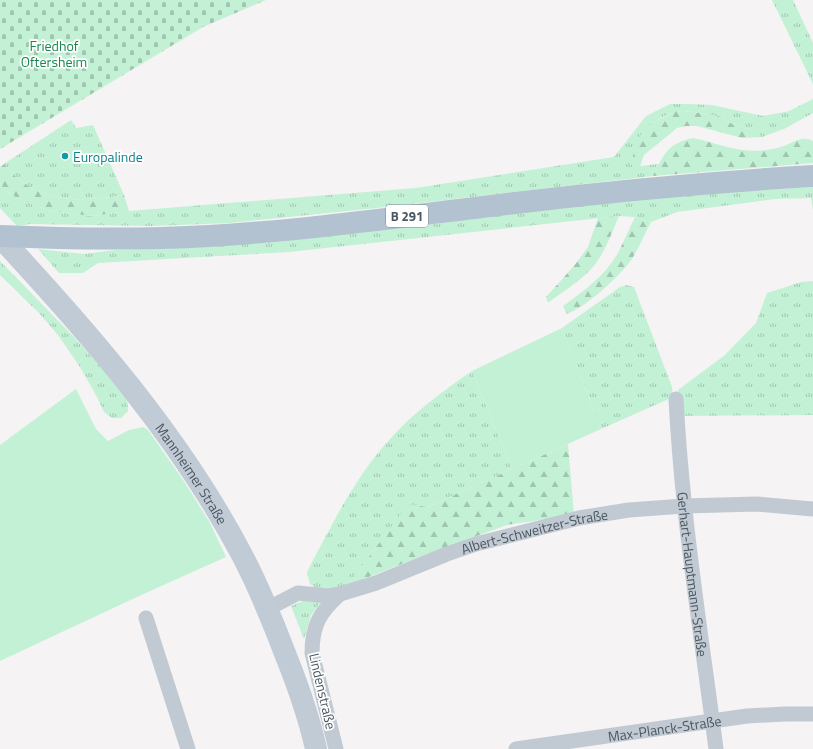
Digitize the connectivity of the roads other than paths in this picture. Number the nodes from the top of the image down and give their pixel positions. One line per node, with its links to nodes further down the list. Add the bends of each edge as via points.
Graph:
1 (813, 176): 2 (main road, B 291, via 718,181 216,236 107,239)
2 (0, 236): 7 (street, Mannheimer Straße, via 93,341 171,441 237,546)
3 (676, 399): 4 (street, Gerhart-Hauptmann-Straße)
4 (684, 506): 5 (street, Albert-Schweitzer-Straße, via 758,504); 6 (street, Albert-Schweitzer-Straße, via 607,513 509,535 447,554 376,583); 10 (street, Gerhart-Hauptmann-Straße)
5 (813, 509)
6 (340, 594): 7 (street, Albert-Schweitzer-Straße, via 328,596 298,593); 13 (street, Lindenstraße, via 321,613 312,644 312,653)
7 (267, 609): 12 (street, Mannheimer Straße, via 300,695)
8 (146, 618): 11 (street)
9 (813, 714): 10 (street, Max-Planck-Straße, via 754,716)
10 (712, 721): 14 (street, Max-Planck-Straße); 15 (street, Gerhart-Hauptmann-Straße)
11 (188, 749)
12 (316, 749)
13 (336, 749)
14 (516, 749)
15 (716, 749)

